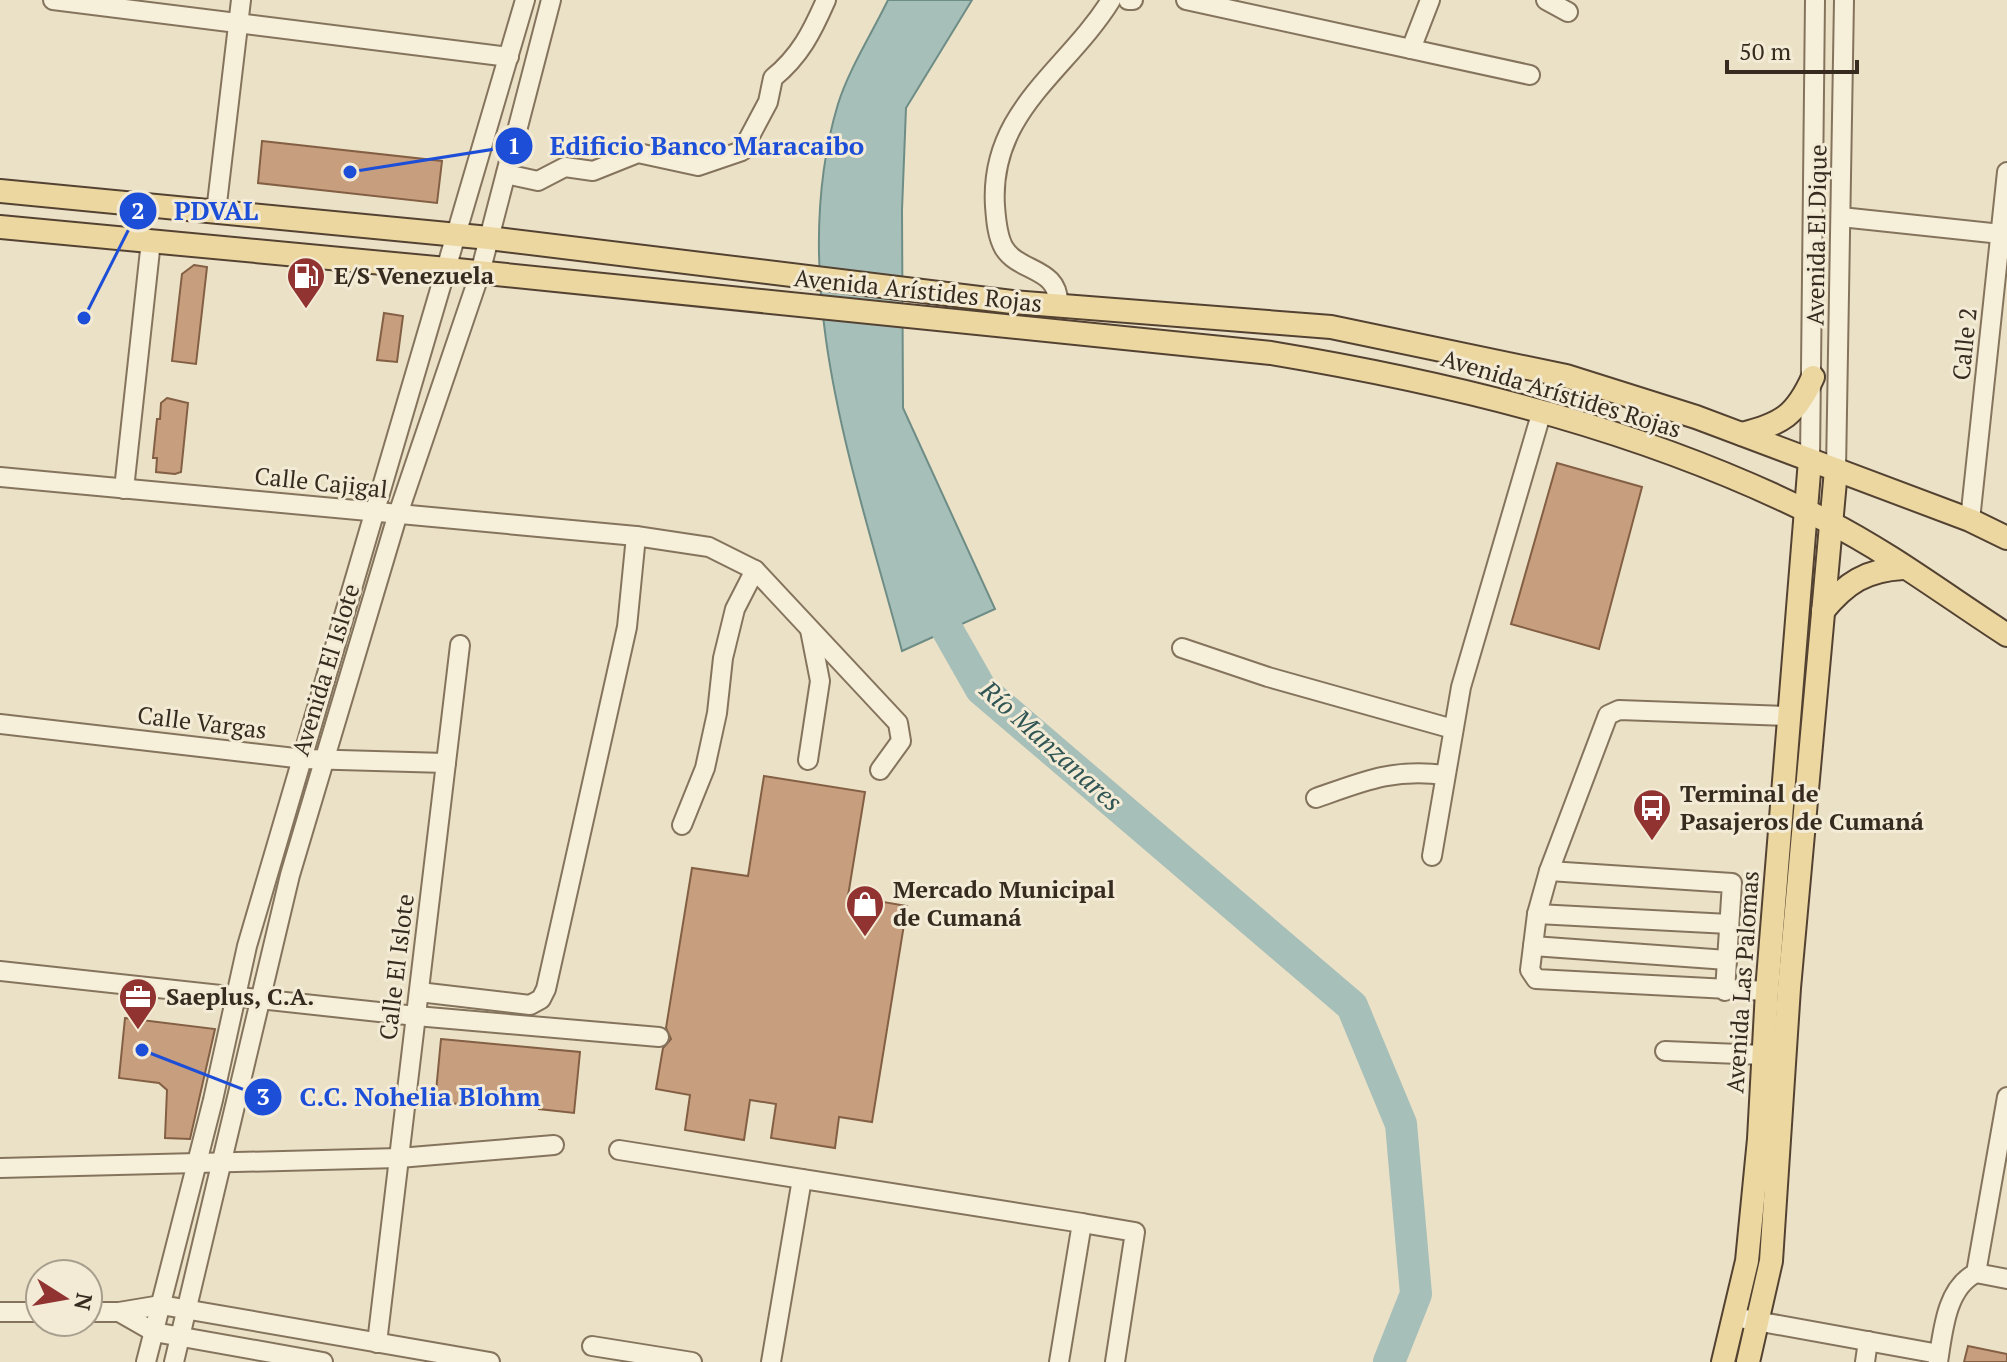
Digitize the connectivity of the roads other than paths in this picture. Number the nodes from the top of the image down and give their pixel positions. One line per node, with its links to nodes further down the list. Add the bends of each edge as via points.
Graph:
1 (53, 0): 13 (street)
2 (241, 0): 13 (street)
3 (525, 0): 15 (street, Avenida El Islote)
4 (551, 0): 18 (street, Avenida El Islote)
5 (826, 0): 18 (street, via 808,41 773,78 768,102 742,151 698,166 638,153 593,171 565,167 538,181)
6 (1111, 0): 30 (street, via 1022,107 998,167 995,199 1001,243 1006,252 1049,278)
7 (1186, 0): 14 (street)
8 (1430, 0): 14 (street)
9 (1546, 0): 12 (street)
10 (1815, 0): 31 (street, Avenida El Dique)
11 (1844, 0): 21 (street, Avenida El Dique)
12 (1568, 12)
13 (238, 24): 15 (street); 20 (street)
14 (1411, 49): 16 (street)
15 (509, 57): 23 (street, Avenida El Islote)
16 (1530, 75)
17 (2007, 172): 24 (street, Calle 2)
18 (506, 174): 25 (street, Avenida El Islote)
19 (0, 191): 20 (main road, Avenida Arístides Rojas)
20 (216, 212): 23 (main road, Avenida Arístides Rojas)
21 (1841, 217): 24 (street); 35 (street, Avenida El Dique)
22 (0, 227): 26 (main road, Avenida Arístides Rojas)
23 (454, 234): 25 (main road, Avenida Arístides Rojas); 28 (street, Avenida El Islote)
24 (2001, 234): 27 (street, Calle 2)
25 (489, 238): 29 (street, Avenida El Islote); 30 (main road, Avenida Arístides Rojas)
26 (151, 241): 28 (main road, Avenida Arístides Rojas); 37 (street)
27 (2003, 255): 41 (street, Calle 2)
28 (447, 269): 29 (main road, Avenida Arístides Rojas); 38 (street, Avenida El Islote)
29 (480, 273): 32 (main road, Avenida Arístides Rojas, via 1271,353 1405,375); 40 (street, Avenida El Islote)
30 (1058, 305): 33 (main road, Avenida Arístides Rojas, via 1331,327 1566,376)
31 (1813, 377): 33 (main road, via 1799,407 1776,425); 34 (street, Avenida El Dique)
32 (1542, 411): 39 (main road, Avenida Arístides Rojas, via 1686,458); 54 (street)
33 (1742, 434): 34 (main road, Avenida Arístides Rojas)
34 (1810, 460): 35 (main road, Avenida Arístides Rojas); 39 (main road, Avenida Las Palomas)
35 (1836, 470): 41 (main road, Avenida Arístides Rojas); 42 (main road, Avenida Las Palomas)
36 (0, 477): 37 (street, Calle Cajigal)
37 (124, 489): 38 (street, Calle Cajigal)
38 (373, 511): 40 (street, Calle Cajigal); 55 (street, Avenida El Islote)
39 (1808, 511): 42 (main road, Avenida Arístides Rojas); 52 (main road, Avenida Las Palomas)
40 (399, 516): 43 (street, Calle Cajigal); 56 (street, Avenida El Islote)
41 (1970, 520): 44 (main road, Avenida Arístides Rojas)
42 (1831, 522): 45 (main road, Avenida Arístides Rojas); 47 (main road, Avenida Las Palomas)
43 (636, 536): 46 (street, Calle Cajigal, via 709,547); 75 (street, via 627,627 550,975)
44 (2007, 538)
45 (1903, 568): 47 (main road, via 1860,576); 49 (main road, Avenida Arístides Rojas)
46 (755, 570): 48 (street, Calle Cajigal); 62 (street, via 735,609 705,768)
47 (1823, 611): 100 (main road, Avenida Las Palomas, via 1771,1261)
48 (807, 623): 57 (street, via 820,681); 59 (street, Calle Cajigal, via 898,723 901,741)
49 (2007, 635)
50 (460, 645): 58 (street, Calle El Islote)
51 (1182, 648): 54 (street)
52 (1790, 716): 64 (street, via 1619,710 1608,715); 71 (main road, Avenida Las Palomas)
53 (0, 724): 55 (street, Calle Vargas)
54 (1453, 729): 60 (street)
55 (304, 759): 56 (street, Calle Vargas); 73 (street, Avenida El Islote)
56 (325, 759): 58 (street, Calle Vargas); 74 (street, Avenida El Islote)
57 (808, 760)
58 (446, 763): 72 (street, Calle El Islote)
59 (880, 770)
60 (1445, 775): 61 (street, via 1413,770 1381,775); 63 (street)
61 (1316, 798)
62 (682, 825)
63 (1432, 856)
64 (1549, 871): 65 (street); 66 (street, via 1732,883)
65 (1537, 914): 66 (street); 67 (street)
66 (1729, 924): 68 (street)
67 (1533, 946): 68 (street); 70 (street, via 1530,970 1536,979)
68 (1727, 960): 70 (street)
69 (0, 971): 73 (street)
70 (1725, 991): 71 (street)
71 (1767, 991): 80 (main road, Avenida Las Palomas)
72 (419, 992): 75 (street, via 530,1005); 76 (street, Calle El Islote)
73 (236, 995): 74 (street); 85 (street, Avenida El Islote)
74 (259, 999): 76 (street); 86 (street, Avenida El Islote)
75 (536, 1001): 77 (street)
76 (416, 1016): 77 (street); 84 (street, Calle El Islote)
77 (540, 1027): 78 (street)
78 (659, 1037)
79 (1665, 1051): 80 (street)
80 (1764, 1055): 99 (main road, Avenida Las Palomas, via 1747,1261)
81 (2007, 1097): 87 (street)
82 (554, 1145): 84 (street)
83 (619, 1150): 89 (street)
84 (399, 1158): 86 (street); 104 (street, Calle El Islote)
85 (197, 1162): 86 (street); 88 (street); 93 (street, Avenida El Islote)
86 (220, 1162): 94 (street, Avenida El Islote)
87 (2002, 1166): 91 (street)
88 (0, 1168)
89 (802, 1179): 90 (street); 112 (street)
90 (1082, 1223): 113 (street); 114 (street, via 1135,1232)
91 (1976, 1273): 92 (street); 106 (street, via 1954,1290)
92 (2007, 1279)
93 (161, 1305): 94 (street); 98 (street); 101 (street, Avenida El Islote)
94 (186, 1310): 102 (street, Avenida El Islote); 104 (street)
95 (0, 1312): 96 (street)
96 (24, 1312)
97 (104, 1312): 98 (street)
98 (119, 1312): 101 (street)
99 (1734, 1317): 100 (street); 115 (main road, Avenida Las Palomas)
100 (1759, 1320): 103 (street); 116 (main road, Avenida Las Palomas)
101 (154, 1332): 102 (street); 107 (street, Avenida El Islote)
102 (180, 1337): 108 (street, Avenida El Islote); 109 (street)
103 (1868, 1341): 106 (street); 117 (street)
104 (377, 1343): 110 (street)
105 (592, 1346): 111 (street)
106 (1938, 1358)
107 (146, 1362)
108 (174, 1362)
109 (323, 1362)
110 (490, 1362)
111 (692, 1362)
112 (771, 1362)
113 (1059, 1362)
114 (1115, 1362)
115 (1723, 1362)
116 (1748, 1362)
117 (1865, 1362)

